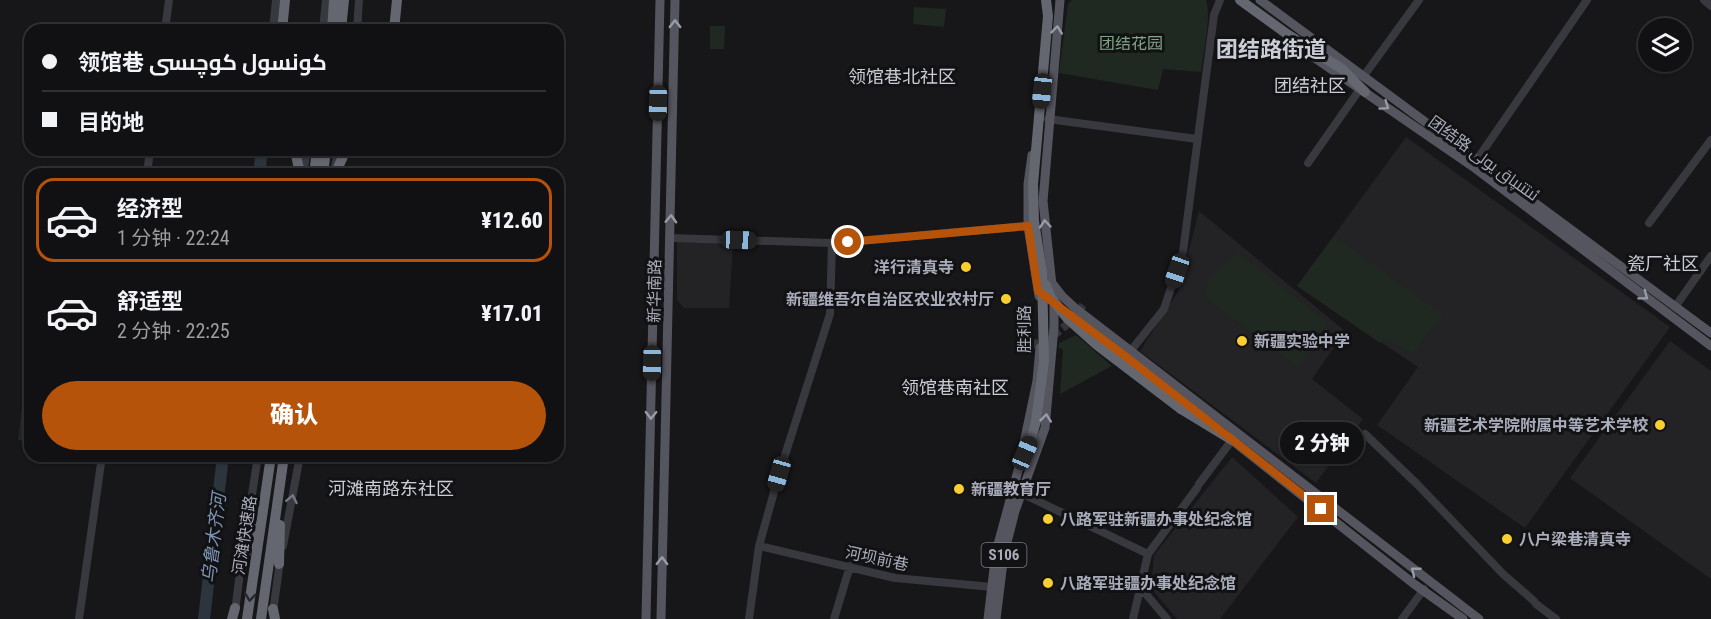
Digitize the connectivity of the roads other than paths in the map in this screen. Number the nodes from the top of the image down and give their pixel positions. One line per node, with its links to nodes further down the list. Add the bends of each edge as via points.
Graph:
1 (169, 0): 22 (street)
2 (278, 0): 23 (highway)
3 (285, 0): 24 (highway)
4 (326, 0): 25 (street)
5 (334, 0): 26 (highway)
6 (344, 0): 27 (highway)
7 (359, 0): 28 (street)
8 (392, 0): 29 (highway)
9 (397, 0): 30 (highway)
10 (660, 0): 36 (main road, 新华南路)
11 (675, 0): 37 (main road, 新华南路, one-way to 11)
12 (1047, 0): 41 (main road, 胜利路 / S106, via 1028,184); 45 (highway, bridge, via 1033,184)
13 (1060, 0): 33 (main road, S106, one-way to 13)
14 (1220, 0): 34 (street, via 1214,15)
15 (1235, 0): 32 (main road, 团结路 ئىتتىپاق يولى)
16 (1240, 0): 32 (highway, via 1342,69)
17 (1260, 0): 31 (main road, 团结路 ئىتتىپاق يولى)
18 (1419, 0): 31 (street)
19 (1587, 0): 38 (street)
20 (1704, 0): 21 (street)
21 (1711, 6)
22 (166, 24)
23 (276, 24)
24 (283, 24)
25 (324, 24)
26 (332, 24)
27 (342, 24)
28 (357, 24)
29 (390, 24)
30 (395, 24)
31 (1363, 77): 38 (main road, 团结路 ئىتتىپاق يولى)
32 (1363, 91): 39 (street); 51 (main road, 团结路 ئىتتىپاق يولى, one-way to 51, via 1472,166)
33 (1048, 119): 34 (street); 46 (main road, S106, one-way to 33, via 1042,201)
34 (1197, 140): 52 (street, via 1183,252 1164,309)
35 (1711, 140): 40 (street)
36 (658, 145): 37 (main road); 78 (main road, 新华南路, one-way to 78)
37 (672, 145): 42 (main road, 新华南路, one-way to 37)
38 (1476, 161): 49 (main road, 团结路 ئىتتىپاق يولى)
39 (1308, 163)
40 (1649, 223)
41 (1028, 226): 43 (street); 47 (main road, 胜利路 / S106)
42 (670, 238): 43 (street); 79 (main road, 新华南路, one-way to 42)
43 (832, 243): 64 (street, via 830,314)
44 (1711, 256): 49 (street)
45 (1042, 273): 54 (highway, bridge, via 1051,298 1097,345 1181,409); 60 (highway, bridge, via 1044,361 1036,421)
46 (1052, 283): 48 (main road, S106); 52 (main road)
47 (1038, 291): 48 (main road); 60 (main road, 胜利路 / S106, via 1041,341)
48 (1054, 304): 52 (main road); 63 (main road, S106, one-way to 48, via 1045,428)
49 (1675, 307): 50 (main road, 团结路 ئىتتىپاق يولى)
50 (1711, 333)
51 (1711, 346)
52 (1128, 354): 54 (main road); 87 (main road, one-way to 52)
53 (1365, 434): 88 (street, via 1503,574)
54 (1232, 440): 65 (street); 71 (main road)
55 (101, 462): 75 (street)
56 (257, 462): 68 (street)
57 (270, 462): 61 (highway, 河滩快速路)
58 (283, 462): 62 (highway, 河滩快速路)
59 (299, 462): 66 (street, one-way to 59)
60 (1019, 467): 69 (main road, 胜利路 / S106, via 996,552)
61 (268, 474): 68 (highway); 76 (highway, 河滩快速路, one-way to 76)
62 (281, 477): 66 (highway); 77 (highway, 河滩快速路)
63 (1021, 493): 65 (street); 83 (main road, S106, via 1004,554)
64 (759, 546): 67 (street, 河坝前巷); 80 (street)
65 (1148, 554): 70 (street)
66 (279, 564): 73 (street)
67 (850, 566): 69 (street, 河坝前巷, via 895,578); 81 (street)
68 (241, 567): 72 (street)
69 (992, 587): 82 (main road, 胜利路 / S106)
70 (1140, 587): 74 (street); 84 (street)
71 (1424, 590): 85 (street); 86 (main road)
72 (234, 615)
73 (273, 616)
74 (1133, 618)
75 (79, 619)
76 (247, 619)
77 (261, 619)
78 (646, 619)
79 (661, 619)
80 (749, 619)
81 (834, 619)
82 (988, 619)
83 (996, 619)
84 (1167, 619)
85 (1402, 619)
86 (1462, 619)
87 (1479, 619)
88 (1556, 619)

